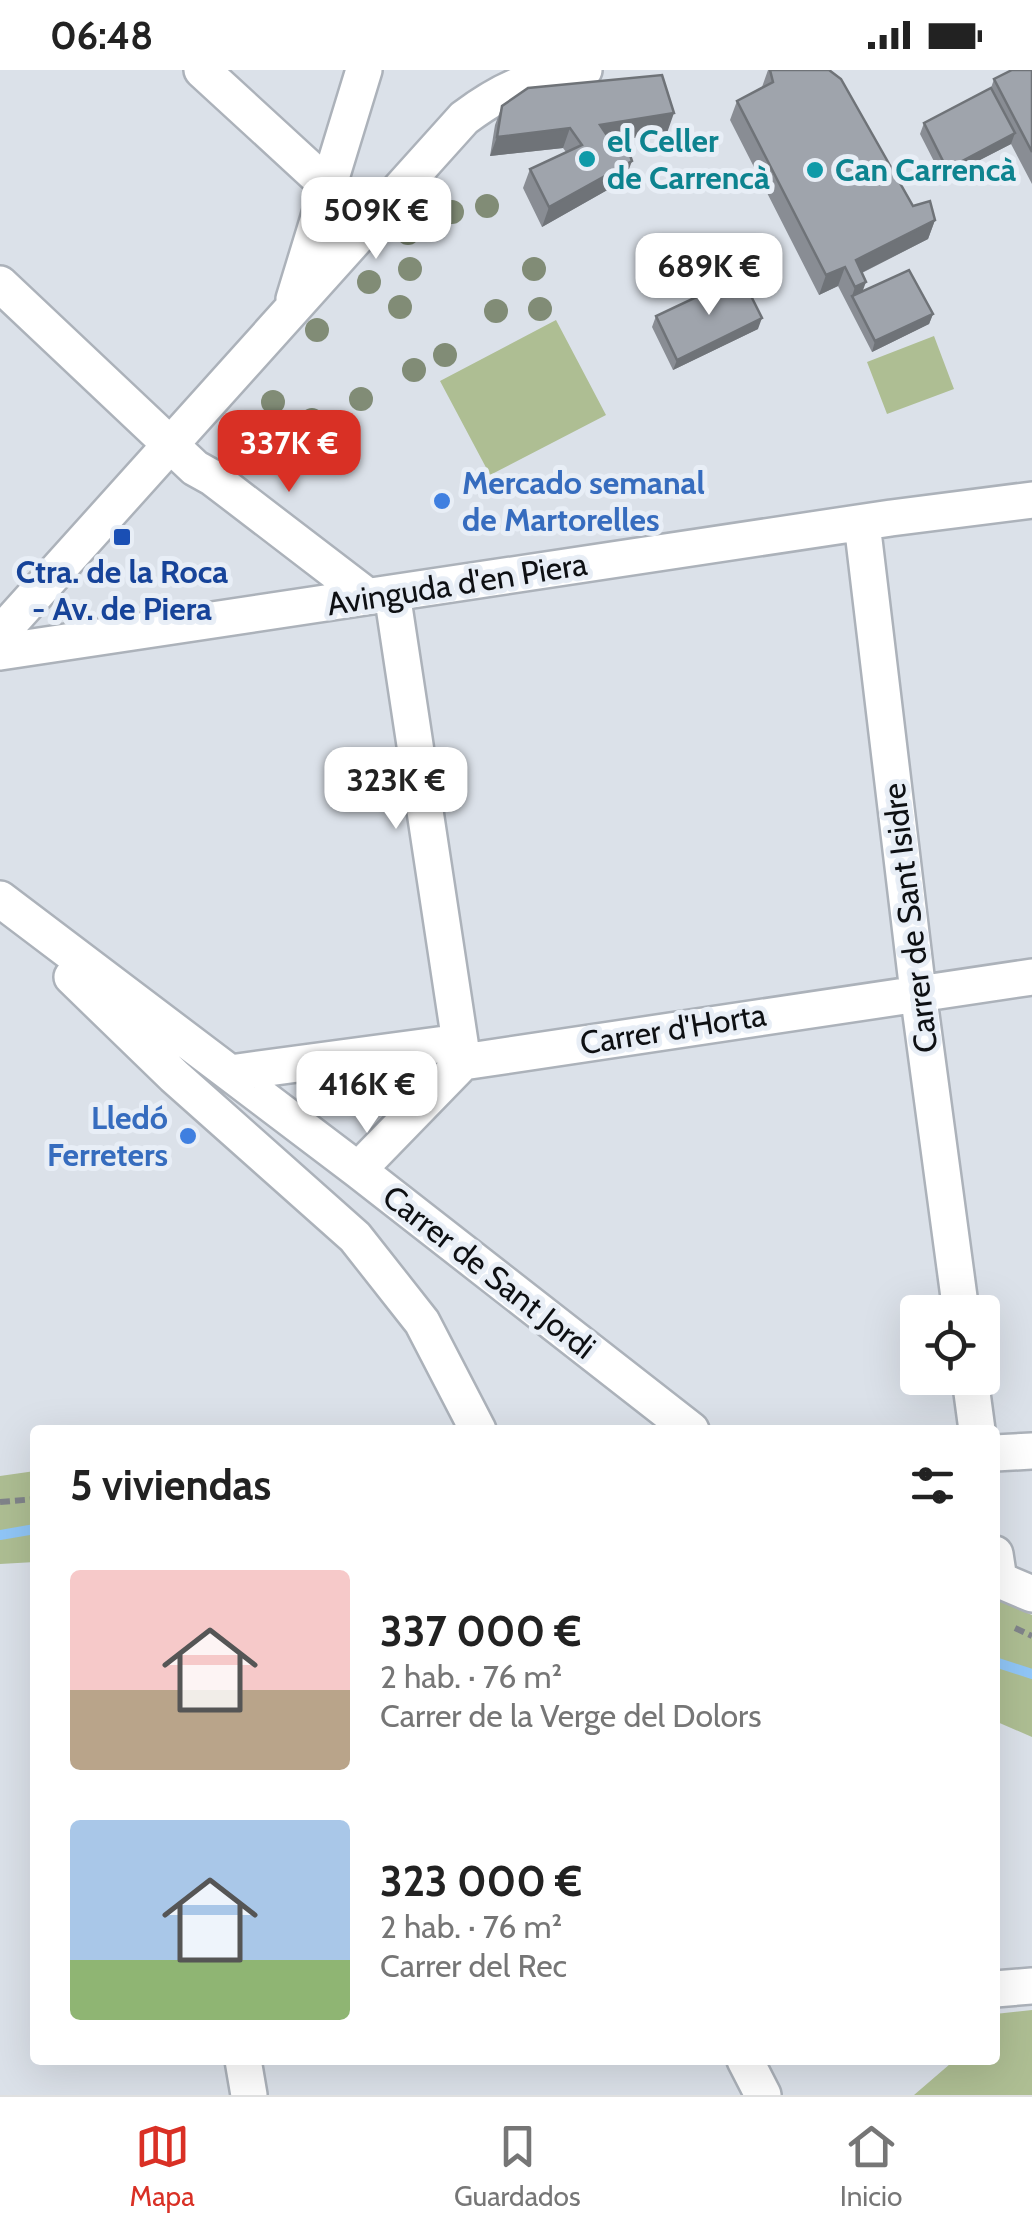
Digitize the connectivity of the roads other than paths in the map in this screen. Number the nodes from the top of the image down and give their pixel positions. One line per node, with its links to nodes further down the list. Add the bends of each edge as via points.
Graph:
1 (202, 70): 4 (street)
2 (364, 70): 4 (street)
3 (584, 70): 6 (street, via 512,86 464,118)
4 (326, 184): 6 (street)
5 (0, 284): 7 (street)
6 (291, 309): 7 (street)
7 (170, 445): 10 (street); 11 (street)
8 (1032, 500): 9 (street, Avinguda d'en Piera)
9 (862, 523): 10 (street, Avinguda d'en Piera); 16 (street, Carrer de Sant Isidre)
10 (380, 595): 12 (street, Avinguda d'en Piera); 17 (street)
11 (0, 634)
12 (0, 652)
13 (0, 898): 18 (street, Carrer de Sant Jordi)
14 (0, 906): 22 (street, via 174,1076 355,1237 422,1322)
15 (1032, 977): 16 (street, Carrer d'Horta)
16 (918, 992): 17 (street, Carrer d'Horta); 20 (street, Carrer de Sant Isidre)
17 (461, 1052): 18 (street, Carrer d'Horta); 19 (street)
18 (230, 1073): 19 (street, Carrer de Sant Jordi)
19 (358, 1170): 23 (street, Carrer de Sant Jordi)
20 (959, 1295)
21 (972, 1395): 24 (street)
22 (475, 1425)
23 (684, 1425)
24 (976, 1425)
25 (1032, 1451): 26 (street)
26 (1000, 1454)
27 (1000, 1580): 28 (street)
28 (1032, 1594)
29 (1032, 1986): 30 (street)
30 (1000, 1989)
31 (244, 2065): 33 (street)
32 (748, 2065): 34 (street)
33 (249, 2095)
34 (764, 2095)

